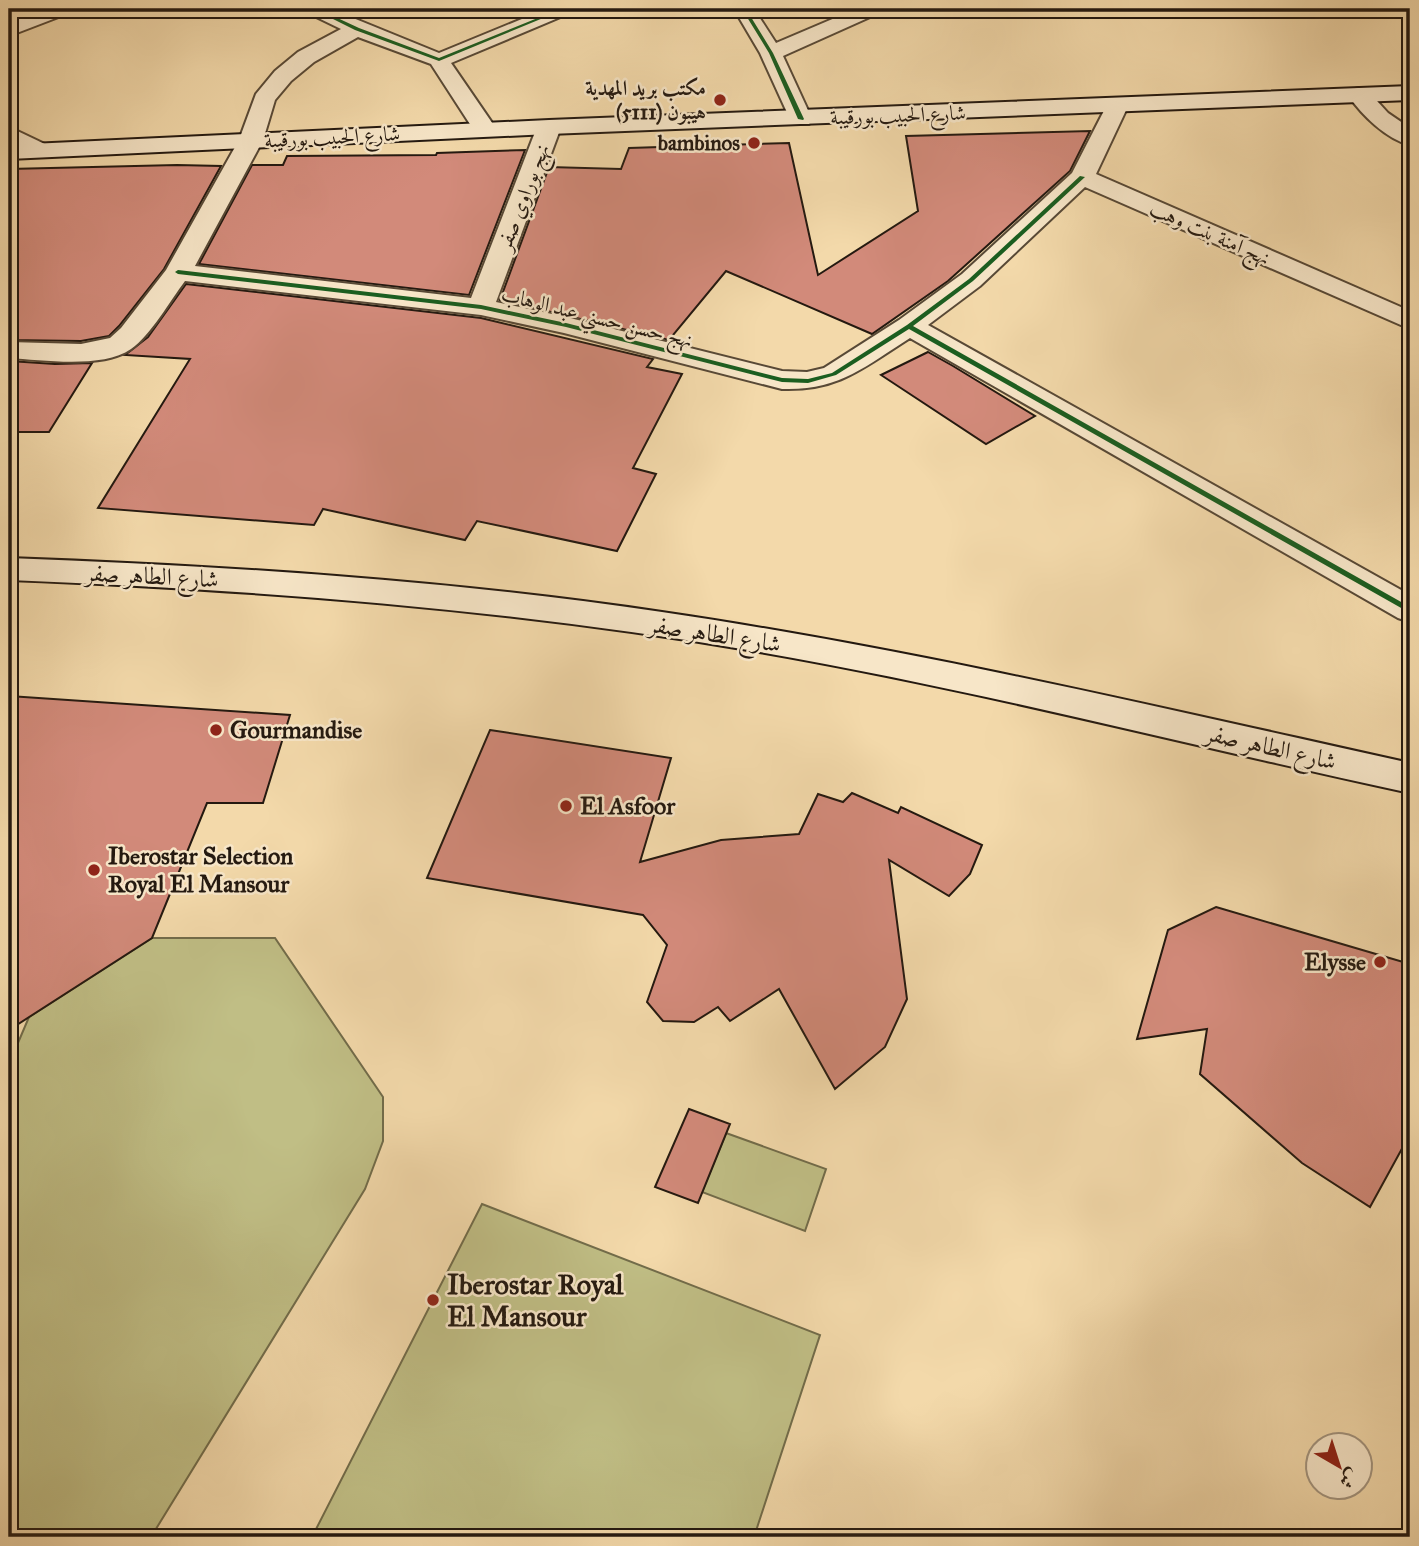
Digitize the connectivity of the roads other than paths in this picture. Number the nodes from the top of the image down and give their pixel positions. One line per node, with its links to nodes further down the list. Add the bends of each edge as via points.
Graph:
1 (62, 9): 7 (street)
2 (315, 9): 6 (street)
3 (563, 9): 9 (street)
4 (744, 9): 8 (street)
5 (872, 9): 8 (street)
6 (357, 29): 9 (street); 18 (street, via 306,57 283,76 264,99)
7 (9, 30)
8 (771, 53): 13 (street)
9 (439, 60): 15 (street)
10 (1410, 93): 11 (street, شارع الحبيب بورقيبة)
11 (1359, 95): 12 (street, شارع الحبيب بورقيبة); 17 (street, via 1380,118)
12 (1117, 106): 13 (street, شارع الحبيب بورقيبة); 21 (street)
13 (801, 120): 14 (street, شارع الحبيب بورقيبة)
14 (549, 127): 15 (street, شارع الحبيب بورقيبة); 23 (street, نهج بوراوي صفر)
15 (485, 130): 18 (street, شارع الحبيب بورقيبة)
16 (9, 134): 20 (street)
17 (1410, 138)
18 (251, 140): 20 (street, شارع الحبيب بورقيبة); 22 (street)
19 (9, 152): 20 (street, شارع الحبيب بورقيبة)
20 (43, 152)
21 (1082, 177): 24 (street, نهج آمنة بنت وهب); 25 (street, نهج حسن حسني عبد الوهاب, via 971,280)
22 (178, 272): 23 (street, نهج حسن حسني عبد الوهاب); 26 (street, via 120,344 81,353)
23 (481, 307): 25 (street, نهج حسن حسني عبد الوهاب, via 725,367 808,381 834,374)
24 (1410, 321)
25 (909, 326): 28 (street)
26 (9, 350)
27 (9, 569): 29 (street, شارع الطاهر صفر, via 130,573 441,596 662,624 1023,690)
28 (1410, 610)
29 (1410, 778)

